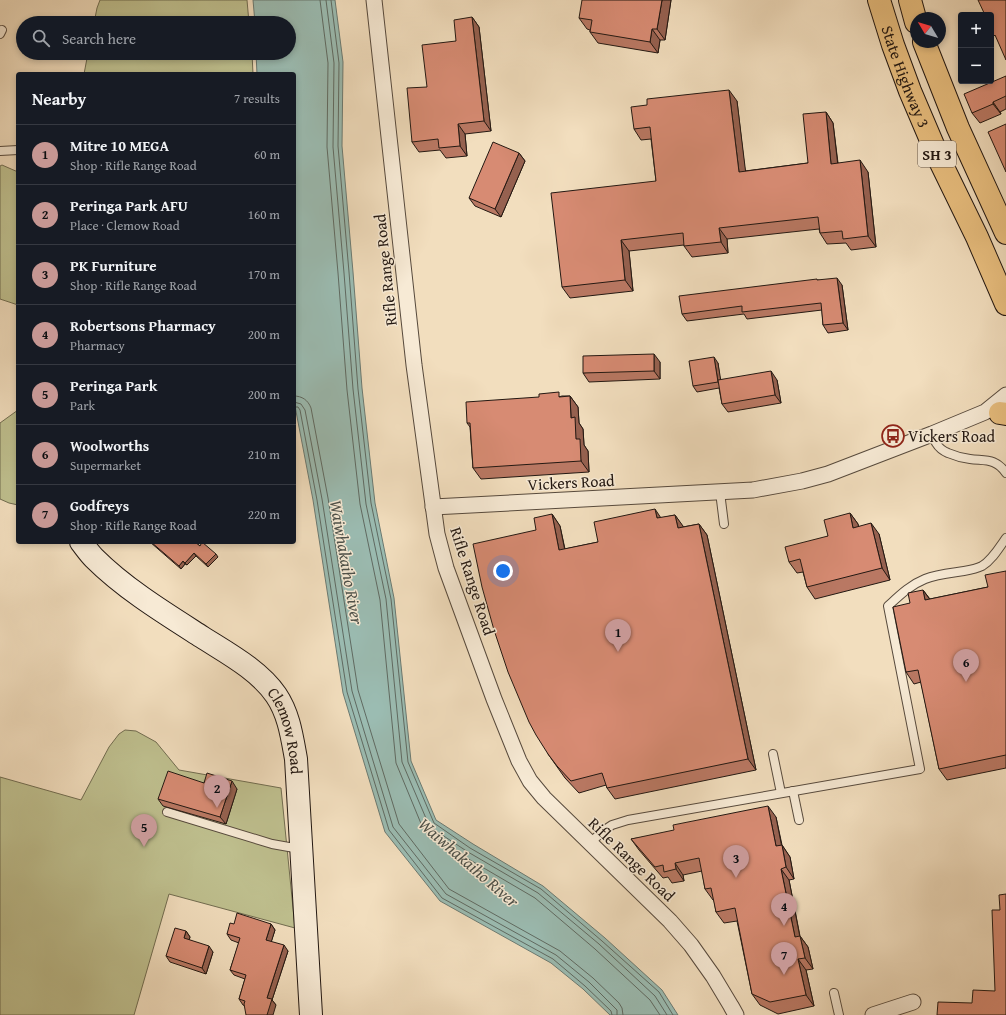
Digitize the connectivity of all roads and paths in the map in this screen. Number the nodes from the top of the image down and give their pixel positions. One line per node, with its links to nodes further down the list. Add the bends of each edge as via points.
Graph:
1 (374, 0): 14 (street, Rifle Range Road, via 414,364)
2 (879, 0): 9 (highway, State Highway 3 / SH 3, via 913,98)
3 (910, 0): 4 (highway, State Highway 3)
4 (913, 12)
5 (926, 48): 8 (highway, State Highway 3 / SH 3, via 958,128)
6 (16, 150): 7 (lane)
7 (0, 151)
8 (1006, 233)
9 (1006, 304)
10 (1001, 409): 11 (street, Vickers Road)
11 (932, 434): 12 (lane, via 941,450 958,457 996,463); 13 (street, Vickers Road, via 828,474 753,490)
12 (1006, 473)
13 (720, 492): 14 (street, Vickers Road); 15 (lane)
14 (433, 507): 23 (street, Rifle Range Road, via 446,568 519,761 530,781 544,798)
15 (724, 524)
16 (1006, 538): 19 (lane, via 988,562 973,569 925,579 910,587 888,606 920,769)
17 (83, 544): 24 (street, Clemow Road, via 94,558 132,590 245,664 276,695 286,715 296,759)
18 (773, 754): 20 (lane)
19 (793, 791): 20 (lane); 22 (lane)
20 (781, 793): 23 (lane, via 628,820 612,825)
21 (167, 812): 24 (lane, via 272,844)
22 (799, 820)
23 (590, 843): 28 (street, Rifle Range Road, via 691,945)
24 (301, 849): 27 (street, Clemow Road)
25 (834, 994): 29 (lane)
26 (913, 1002): 30 (street)
27 (311, 1015)
28 (736, 1015)
29 (839, 1015)
30 (873, 1015)

